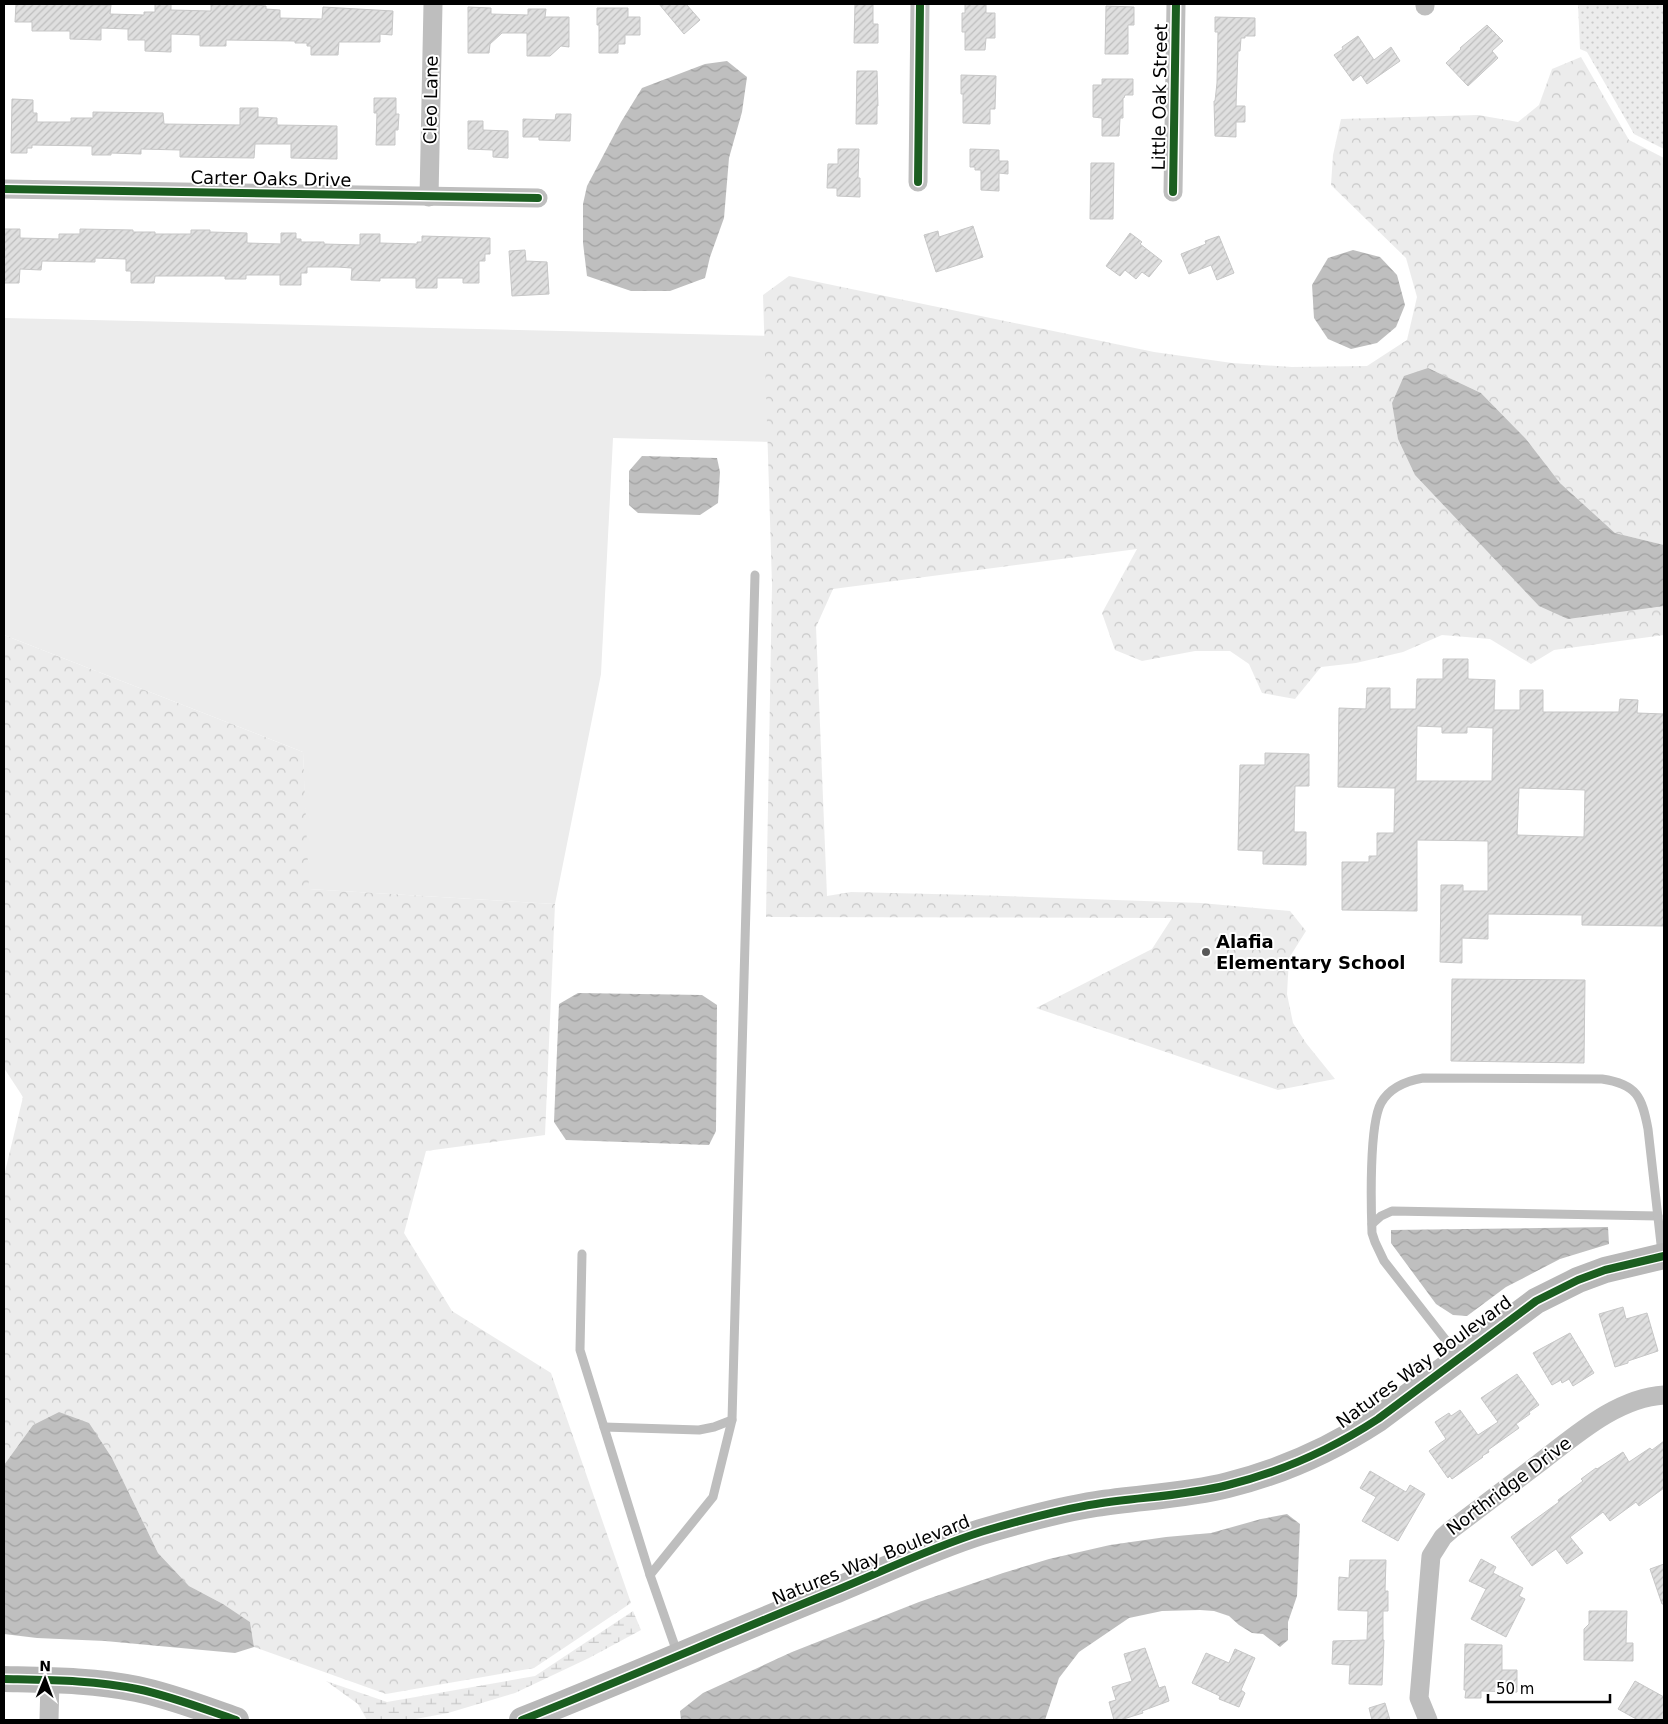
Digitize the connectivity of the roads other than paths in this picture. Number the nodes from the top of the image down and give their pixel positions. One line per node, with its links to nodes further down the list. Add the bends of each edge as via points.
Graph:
1 (433, 4): 7 (street, Cleo Lane)
2 (920, 4): 4 (street)
3 (1176, 4): 6 (street, Little Oak Street)
4 (918, 182)
5 (4, 190): 7 (street, Carter Oaks Drive)
6 (1173, 192)
7 (429, 197): 8 (street, Carter Oaks Drive)
8 (538, 198)
9 (754, 574): 16 (lane)
10 (1658, 1216): 11 (lane, via 1392,1211); 11 (lane, via 1644,1109 1640,1099 1626,1086 1602,1079 1423,1078 1396,1086 1384,1098 1376,1116); 13 (lane)
11 (1372, 1224): 14 (lane, via 1374,1242 1384,1261)
12 (582, 1254): 17 (lane, via 580,1350)
13 (1663, 1256): 14 (street, Natures Way Boulevard, via 1605,1270 1563,1286 1523,1310)
14 (1459, 1357): 19 (street, Natures Way Boulevard, via 1359,1431 1285,1467 1219,1487 1073,1508 977,1534)
15 (1664, 1395): 25 (street, Northridge Drive, via 1628,1404 1590,1425 1452,1529 1436,1546 1431,1556 1420,1698)
16 (732, 1420): 17 (lane, via 699,1430); 18 (lane, via 713,1496)
17 (604, 1427): 18 (lane)
18 (650, 1575): 19 (lane)
19 (678, 1655): 22 (street, Natures Way Boulevard)
20 (4, 1679): 21 (street)
21 (50, 1680): 23 (street); 24 (street, via 136,1689)
22 (530, 1719)
23 (49, 1720)
24 (236, 1720)
25 (1428, 1720)

